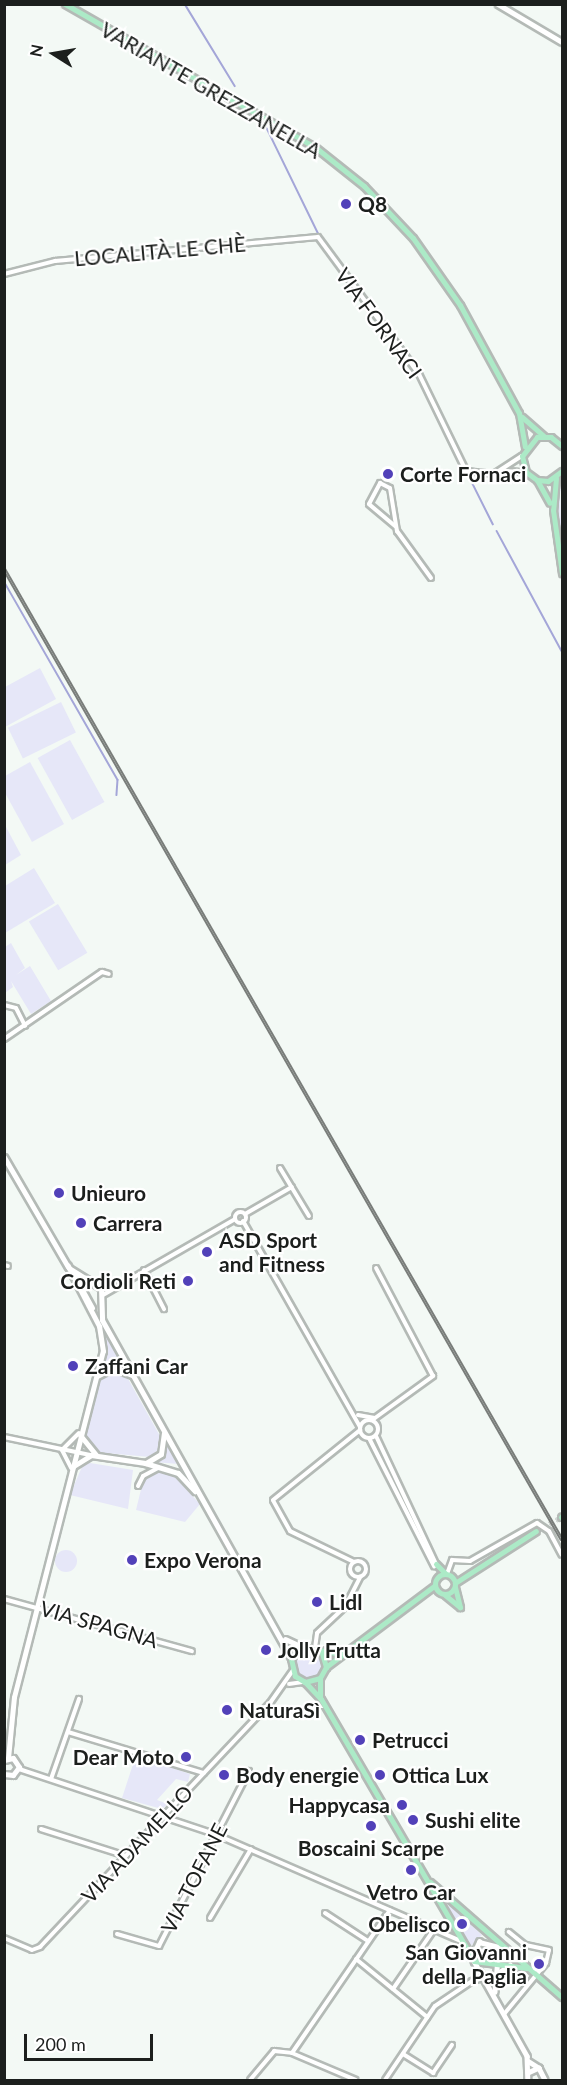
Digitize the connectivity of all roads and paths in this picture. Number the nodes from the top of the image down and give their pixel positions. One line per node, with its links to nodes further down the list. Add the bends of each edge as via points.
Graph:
1 (65, 4): 6 (main road, VARIANTE GREZZANELLA, via 315,147 364,186 438,271)
2 (498, 4): 3 (street)
3 (562, 42)
4 (318, 237): 5 (street, LOCALITÀ LE CHÈ, via 56,261); 11 (street, VIA FORNACI, via 419,374 466,471 478,477)
5 (4, 274)
6 (519, 413): 7 (main road, VARIANTE GREZZANELLA); 8 (main road, VARIANTE GREZZANELLA)
7 (544, 436): 8 (main road); 9 (main road, VARIANTE GREZZANELLA)
8 (525, 446): 10 (main road, VARIANTE GREZZANELLA)
9 (562, 446)
10 (522, 456): 11 (street); 12 (main road)
11 (504, 471): 12 (street, VIA FORNACI)
12 (526, 472): 15 (main road)
13 (562, 472): 14 (main road)
14 (556, 477): 15 (main road); 16 (main road)
15 (537, 480): 16 (main road)
16 (553, 510): 18 (main road)
17 (395, 526): 17 (street, via 390,488 380,483 369,504); 19 (street)
18 (562, 573)
19 (431, 578)
20 (109, 974): 22 (street, via 102,972)
21 (4, 1005): 22 (street, via 16,1008)
22 (25, 1026): 23 (street)
23 (4, 1039)
24 (4, 1157): 31 (main road)
25 (280, 1168): 26 (street)
26 (291, 1187): 27 (street); 28 (street)
27 (244, 1214): 29 (street, via 238,1212); 30 (street)
28 (309, 1216)
29 (235, 1219): 30 (street); 33 (street)
30 (243, 1221): 44 (street)
31 (68, 1266): 35 (main road); 36 (main road); 40 (main road)
32 (376, 1268): 43 (street, via 434,1370 427,1382)
33 (144, 1270): 34 (street); 39 (street)
34 (116, 1284): 35 (street); 37 (street)
35 (97, 1285): 36 (main road); 37 (main road)
36 (87, 1293): 38 (main road)
37 (102, 1297): 38 (main road); 41 (main road, via 102,1320)
38 (90, 1299): 40 (main road)
39 (164, 1309)
40 (93, 1312): 42 (main road, via 103,1340)
41 (133, 1376): 42 (main road, via 113,1368); 48 (main road)
42 (96, 1378): 49 (main road)
43 (379, 1413): 45 (street); 46 (street)
44 (357, 1414): 45 (street); 47 (street)
45 (370, 1419): 46 (street); 47 (street)
46 (378, 1424): 50 (street)
47 (360, 1428): 52 (street); 53 (street)
48 (164, 1432): 57 (main road, via 161,1454); 61 (main road)
49 (80, 1433): 54 (street); 55 (main road); 56 (main road)
50 (376, 1436): 53 (street); 66 (street)
51 (4, 1437): 54 (street)
52 (354, 1438): 53 (street); 64 (street, via 273,1500 287,1529)
53 (367, 1438): 66 (street)
54 (62, 1450): 55 (street); 59 (street)
55 (74, 1453): 56 (street); 59 (main road)
56 (94, 1455): 57 (main road); 59 (main road)
57 (145, 1463): 58 (main road)
58 (162, 1467): 60 (street, via 148,1471); 61 (main road, via 184,1478)
59 (71, 1468): 77 (main road)
60 (138, 1486)
61 (205, 1503): 78 (main road)
62 (536, 1531): 69 (main road)
63 (562, 1556): 68 (street, via 549,1531 537,1523 470,1561 452,1560)
64 (344, 1559): 65 (street); 67 (street)
65 (354, 1562): 67 (street); 70 (street, via 366,1567)
66 (435, 1565): 68 (main road); 71 (main road)
67 (350, 1568): 70 (street)
68 (448, 1574): 69 (main road); 71 (main road); 72 (main road)
69 (463, 1574): 72 (main road)
70 (357, 1576): 80 (street, via 349,1596 317,1633)
71 (436, 1578): 73 (main road)
72 (455, 1585): 74 (main road); 74 (main road, via 460,1608)
73 (434, 1586): 74 (main road); 75 (main road)
74 (441, 1593): 75 (main road)
75 (424, 1595): 83 (main road)
76 (4, 1599): 77 (street, VIA SPAGNA)
77 (37, 1607): 81 (street, VIA SPAGNA); 93 (main road, via 14,1696)
78 (282, 1635): 79 (main road); 84 (main road)
79 (302, 1647): 80 (main road); 84 (main road)
80 (315, 1648): 82 (main road)
81 (192, 1651)
82 (322, 1653): 83 (main road); 85 (main road)
83 (341, 1654): 85 (main road)
84 (291, 1658): 86 (main road)
85 (326, 1667): 87 (main road)
86 (292, 1671): 88 (main road); 89 (street, VIA ADAMELLO)
87 (320, 1678): 88 (main road); 91 (main road)
88 (305, 1682): 89 (street); 91 (main road)
89 (285, 1686): 96 (street, VIA ADAMELLO)
90 (79, 1699): 92 (street)
91 (321, 1699): 104 (main road)
92 (68, 1732): 96 (street); 98 (street)
93 (6, 1759): 94 (main road, via 16,1760)
94 (19, 1769): 97 (main road); 98 (street)
95 (249, 1771): 101 (street, VIA TOFANE)
96 (204, 1773): 99 (street, VIA ADAMELLO)
97 (6, 1777)
98 (51, 1779): 99 (street)
99 (165, 1815): 101 (street); 103 (street, VIA ADAMELLO)
100 (41, 1829): 103 (street)
101 (217, 1834): 102 (street); 113 (street, VIA TOFANE, via 159,1946)
102 (251, 1849): 106 (street); 109 (street)
103 (126, 1856): 115 (street, VIA ADAMELLO, via 40,1947 32,1950)
104 (424, 1877): 105 (main road); 108 (main road)
105 (453, 1904): 108 (main road, via 444,1905); 118 (main road)
106 (390, 1910): 110 (street); 116 (street)
107 (325, 1913): 116 (street)
108 (446, 1915): 111 (main road)
109 (210, 1918)
110 (435, 1928): 114 (street); 127 (street)
111 (455, 1929): 114 (street); 117 (main road)
112 (509, 1932): 124 (street, via 520,1942 549,1950 546,1963)
113 (117, 1934)
114 (449, 1934): 117 (street)
115 (4, 1938)
116 (369, 1941): 119 (street)
117 (463, 1943): 120 (main road)
118 (497, 1944): 120 (street, via 479,1941); 122 (street); 123 (main road)
119 (356, 1959): 127 (street); 133 (street)
120 (473, 1959): 122 (main road); 126 (street)
121 (512, 1964): 122 (main road); 123 (main road); 125 (street)
122 (497, 1965): 125 (street)
123 (527, 1968): 124 (main road)
124 (533, 1974): 128 (main road); 130 (street)
125 (495, 1975): 126 (street); 129 (street)
126 (485, 1978): 129 (street); 131 (street, via 452,1994)
127 (393, 1989): 131 (street)
128 (562, 1996)
129 (497, 2000): 130 (street)
130 (505, 2013): 135 (street)
131 (427, 2017): 134 (street)
132 (452, 2045): 134 (street, via 433,2073)
133 (292, 2053): 138 (street, via 270,2053); 139 (street)
134 (403, 2054): 140 (street)
135 (528, 2061): 136 (street); 137 (street)
136 (537, 2070): 137 (street); 142 (street)
137 (528, 2073): 141 (street)
138 (250, 2080)
139 (356, 2080)
140 (385, 2080)
141 (528, 2080)
142 (544, 2080)

